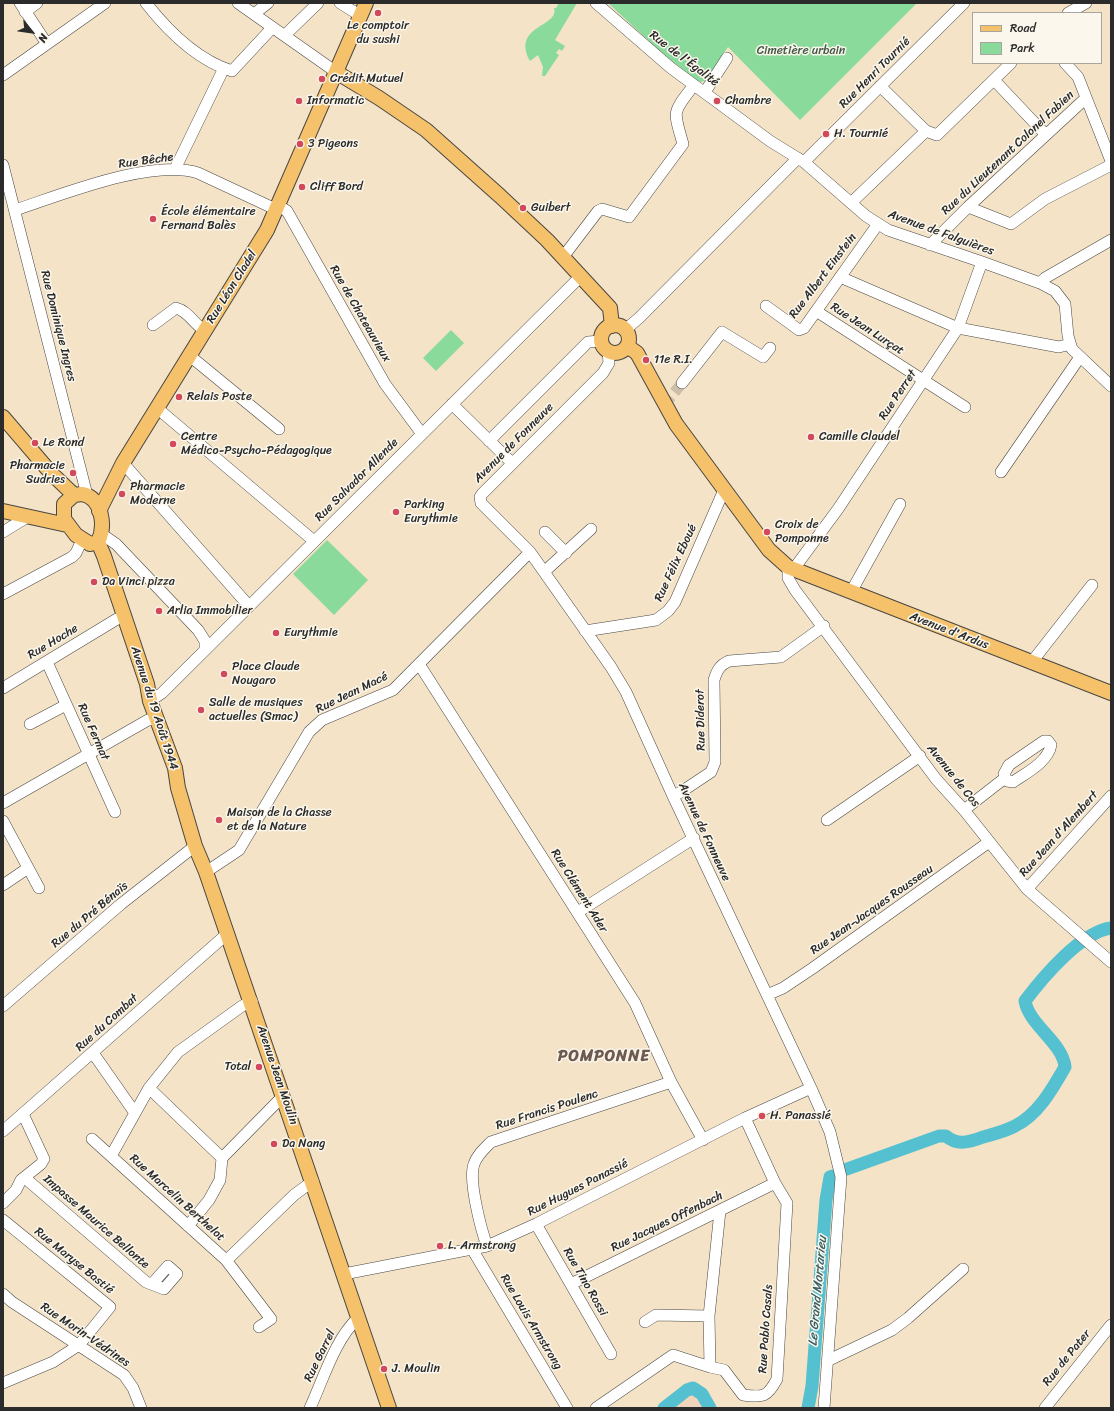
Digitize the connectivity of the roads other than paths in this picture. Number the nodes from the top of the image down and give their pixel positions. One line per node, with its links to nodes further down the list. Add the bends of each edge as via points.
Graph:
1 (37, 3): 12 (street)
2 (105, 3): 18 (street)
3 (146, 3): 22 (street, via 162,24 183,43)
4 (238, 3): 14 (street)
5 (268, 3): 14 (street)
6 (318, 3): 17 (street)
7 (340, 3): 15 (street)
8 (366, 3): 15 (main road, Rue Léon Cladel)
9 (596, 3): 26 (street, Rue de l'Égalité)
10 (964, 3): 27 (street, Rue Henri Tournié)
11 (1086, 3): 13 (street)
12 (23, 7): 18 (street)
13 (1070, 12)
14 (254, 14): 16 (street)
15 (361, 16): 23 (main road, Rue Léon Cladel)
16 (272, 28): 17 (street); 22 (street, via 232,71)
17 (285, 35): 23 (street)
18 (47, 44): 24 (street)
19 (727, 58): 28 (street)
20 (1010, 64): 25 (street)
21 (1066, 64): 29 (street, via 1078,77)
22 (224, 68): 36 (street)
23 (336, 72): 39 (main road, Rue Léon Cladel); 44 (main road, via 426,130)
24 (3, 75)
25 (994, 80): 30 (street, via 937,135); 31 (street)
26 (694, 85): 28 (street, Rue de l'Égalité); 44 (street, via 676,108 675,117 684,144 630,218 602,209 598,211)
27 (880, 86): 30 (street); 32 (street, Rue Henri Tournié)
28 (705, 92): 32 (street, Rue de l'Égalité, via 770,141)
29 (1086, 98): 31 (street, Rue du Lieutenant Colonel Fabien); 33 (street)
30 (926, 131): 37 (street)
31 (1046, 135): 38 (street, Rue du Lieutenant Colonel Fabien)
32 (801, 160): 37 (street, Avenue de Falguières); 52 (street, via 639,318)
33 (1111, 162)
34 (3, 164): 40 (street, Rue Dominique Ingres)
35 (1111, 166): 38 (street, via 1045,200 1011,224)
36 (175, 169): 39 (street, Rue Bêche, via 198,173); 40 (street, Rue Bêche, via 113,179)
37 (852, 202): 41 (street, Avenue de Falguières)
38 (968, 207): 43 (street, Rue du Lieutenant Colonel Fabien)
39 (278, 208): 54 (main road, Rue Léon Cladel, via 252,257); 69 (street, Rue de Chateauvieux, via 287,211 385,384)
40 (15, 210): 75 (street, Rue Dominique Ingres)
41 (878, 224): 43 (street, Avenue de Falguières); 47 (street, Rue Albert Einstein)
42 (1111, 240): 48 (street)
43 (930, 245): 45 (street, Avenue de Falguières)
44 (564, 257): 46 (main road)
45 (982, 262): 48 (street, Avenue de Falguières); 53 (street, Rue Perret)
46 (581, 276): 52 (main road, via 610,308); 64 (street, Rue Salvador Allende)
47 (840, 276): 50 (street, Rue Albert Einstein); 53 (street)
48 (1040, 283): 55 (street, Avenue de Falguières, via 1055,291 1065,304)
49 (766, 306): 50 (street, Rue Albert Einstein, via 799,330 804,328)
50 (816, 311): 61 (street, Rue Jean Lurçat)
51 (153, 325): 54 (street, via 176,308 182,310 196,325)
52 (619, 328): 56 (main road, via 603,333); 57 (main road, via 628,338)
53 (958, 328): 55 (street, via 1059,347); 61 (street, Rue Perret)
54 (205, 330): 59 (main road, Rue Léon Cladel)
55 (1070, 344): 60 (street)
56 (605, 346): 57 (main road, via 620,352); 70 (street, via 588,342); 71 (street, Avenue de Fonneuve, via 609,363 603,373)
57 (627, 346): 74 (main road, via 637,353 676,424)
58 (770, 348): 62 (street, via 763,357 722,332)
59 (190, 356): 65 (main road, Rue Léon Cladel); 68 (street)
60 (1080, 357): 63 (street); 73 (street)
61 (923, 381): 66 (street, Rue Jean Lurçat); 88 (street, Rue Perret, via 838,509)
62 (682, 383)
63 (1111, 386)
64 (452, 404): 69 (street, Rue Salvador Allende); 70 (street)
65 (157, 408): 72 (main road, Rue Léon Cladel); 85 (street)
66 (965, 408)
67 (3, 417): 75 (main road, via 52,474 52,482)
68 (279, 429)
69 (422, 434): 85 (street, Rue Salvador Allende)
70 (489, 441): 71 (street)
71 (512, 463): 86 (street, Avenue de Fonneuve, via 482,494 481,503)
72 (120, 468): 75 (main road, Rue Léon Cladel); 78 (main road, Rue Léon Cladel); 93 (street)
73 (1001, 472)
74 (724, 490): 88 (main road, via 769,550); 97 (street, Rue Félix Eboué, via 675,602 668,611 656,620)
75 (79, 498): 78 (main road, via 95,500); 80 (main road, via 62,514)
76 (900, 504): 91 (street)
77 (3, 511): 79 (main road)
78 (99, 511): 84 (main road)
79 (29, 516): 80 (main road); 82 (street)
80 (67, 524): 84 (main road)
81 (591, 529): 87 (street)
82 (3, 532)
83 (545, 532): 87 (street)
84 (92, 540): 92 (street, via 72,557); 94 (main road, Avenue du 19 Août 1944); 96 (street, via 116,544); 105 (main road, Avenue du 19 Août 1944, via 104,556 148,684)
85 (314, 541): 93 (street, Rue Salvador Allende)
86 (530, 552): 89 (street, Avenue de Fonneuve); 102 (street, Rue Jean Macé)
87 (566, 553): 89 (street)
88 (790, 568): 91 (main road, Avenue d'Ardus); 95 (street, Avenue de Cos, via 788,578)
89 (544, 572): 97 (street, Avenue de Fonneuve)
90 (1092, 584): 101 (street)
91 (851, 592): 101 (main road, Avenue d'Ardus)
92 (3, 594)
93 (249, 606): 98 (street, Rue Salvador Allende)
94 (117, 619): 100 (street, Rue Hoche); 107 (main road, Avenue du 19 Août 1944)
95 (824, 626): 110 (street, Avenue de Cos); 113 (street, Rue Diderot, via 781,657 730,661 722,664 714,680 715,762 711,772)
96 (198, 630): 98 (street); 99 (street, via 205,641)
97 (585, 631): 113 (street, Avenue de Fonneuve, via 626,692)
98 (218, 637): 99 (street, Rue Salvador Allende)
99 (206, 650): 105 (street, Rue Salvador Allende, via 162,693)
100 (47, 662): 103 (street, Rue Hoche); 106 (street, Rue Fermat)
101 (1031, 663): 104 (main road, Avenue d'Ardus)
102 (419, 664): 124 (street, Rue Jean Macé, via 393,690 322,720 310,732 239,850); 128 (street, Rue Clément Ader)
103 (3, 688)
104 (1111, 693)
105 (150, 701): 107 (main road, Avenue du 19 Août 1944)
106 (66, 705): 108 (street); 109 (street, Rue Fermat)
107 (153, 719): 109 (street); 112 (main road, Avenue du 19 Août 1944, via 166,756 168,774)
108 (30, 724)
109 (89, 754): 115 (street); 117 (street, Rue Fermat)
110 (920, 756): 116 (street, Avenue de Cos, via 936,779); 118 (street)
111 (1005, 778): 116 (street)
112 (178, 788): 122 (main road, Avenue Jean Moulin)
113 (673, 796): 120 (street, Avenue de Fonneuve)
114 (1111, 796): 127 (street, Rue Jean d'Alembert)
115 (3, 803)
116 (964, 810): 121 (street, Avenue de Cos)
117 (115, 812)
118 (827, 820)
119 (3, 821): 123 (street)
120 (694, 838): 128 (street); 131 (street, Avenue de Fonneuve)
121 (989, 842): 127 (street, Avenue de Cos); 131 (street, Rue Jean-Jacques Rousseau, via 813,968 783,988)
122 (196, 846): 124 (main road, Avenue Jean Moulin); 133 (street, Rue du Pré Bénaïs, via 121,904)
123 (28, 868): 125 (street); 126 (street)
124 (206, 872): 129 (main road, Avenue Jean Moulin)
125 (3, 885)
126 (39, 888)
127 (1027, 890): 130 (street, Avenue de Cos)
128 (578, 912): 135 (street, Rue Clément Ader, via 634,1003)
129 (227, 934): 132 (main road, Avenue Jean Moulin); 134 (street, Rue du Combat)
130 (1111, 962)
131 (767, 995): 137 (street, Avenue de Fonneuve)
132 (252, 1002): 136 (street, via 242,1006 178,1052); 138 (main road, Avenue Jean Moulin)
133 (3, 1006)
134 (93, 1053): 139 (street, Rue du Combat); 140 (street)
135 (671, 1082): 144 (street, Rue Clément Ader); 155 (street, Rue Francis Poulenc, via 491,1142 480,1152 473,1165 473,1184)
136 (149, 1088): 140 (street); 146 (street)
137 (811, 1088): 141 (street, Rue Hugues Panassié); 171 (street, Avenue de Fonneuve, via 830,1132 841,1177)
138 (284, 1095): 146 (street); 148 (main road, Avenue Jean Moulin)
139 (23, 1114): 142 (street, Rue du Combat); 147 (street, via 44,1159)
140 (135, 1114): 145 (street)
141 (746, 1118): 144 (street, Rue Hugues Panassié); 149 (street, Rue Pablo Casals)
142 (3, 1131)
143 (92, 1139): 145 (street, Rue Marcelin Berthelot)
144 (703, 1140): 153 (street, Rue Hugues Panassié)
145 (111, 1156): 154 (street, Rue Marcelin Berthelot)
146 (222, 1158): 154 (street, via 220,1180 209,1200)
147 (25, 1178): 150 (street); 160 (street, Impasse Maurice Bellonte, via 146,1282)
148 (313, 1181): 157 (street, via 294,1195); 159 (main road, Avenue Jean Moulin)
149 (775, 1183): 151 (street, Rue Jacques Offenbach); 172 (street, Rue Pablo Casals, via 787,1202 777,1379 770,1393 760,1397 743,1395 724,1370)
150 (3, 1203)
151 (720, 1211): 161 (street, Rue Jacques Offenbach); 164 (street)
152 (3, 1220): 169 (street, Rue Maryse Bastié, via 110,1307)
153 (536, 1224): 155 (street, Rue Hugues Panassié); 161 (street, Rue Tino Rossi)
154 (188, 1226): 157 (street, Rue Marcelin Berthelot)
155 (487, 1246): 156 (street, Rue Hugues Panassié)
156 (472, 1249): 159 (street, Rue Hugues Panassié); 178 (street, Rue Louis Armstrong)
157 (228, 1259): 168 (street, Rue Marcelin Berthelot, via 271,1319)
158 (964, 1269): 171 (street, via 892,1330)
159 (344, 1274): 165 (main road, Avenue Jean Moulin)
160 (152, 1284)
161 (571, 1284): 170 (street, Rue Tino Rossi)
162 (3, 1294): 163 (street, Rue Morin-Védrines)
163 (8, 1304): 169 (street, Rue Morin-Védrines)
164 (709, 1316): 166 (street, via 656,1315); 172 (street)
165 (358, 1318): 176 (street, Rue Garrel, via 339,1344); 177 (main road, Avenue Jean Moulin)
166 (645, 1322)
167 (1111, 1325): 174 (street, Rue de Pater)
168 (260, 1327)
169 (79, 1345): 173 (street, via 53,1362); 175 (street, Rue Morin-Védrines, via 124,1375 133,1388)
170 (611, 1354)
171 (827, 1361): 180 (street, Avenue de Fonneuve)
172 (710, 1367): 179 (street, via 673,1355)
173 (3, 1383)
174 (1048, 1406)
175 (141, 1408)
176 (310, 1408)
177 (389, 1408)
178 (567, 1408)
179 (596, 1408)
180 (824, 1408)

